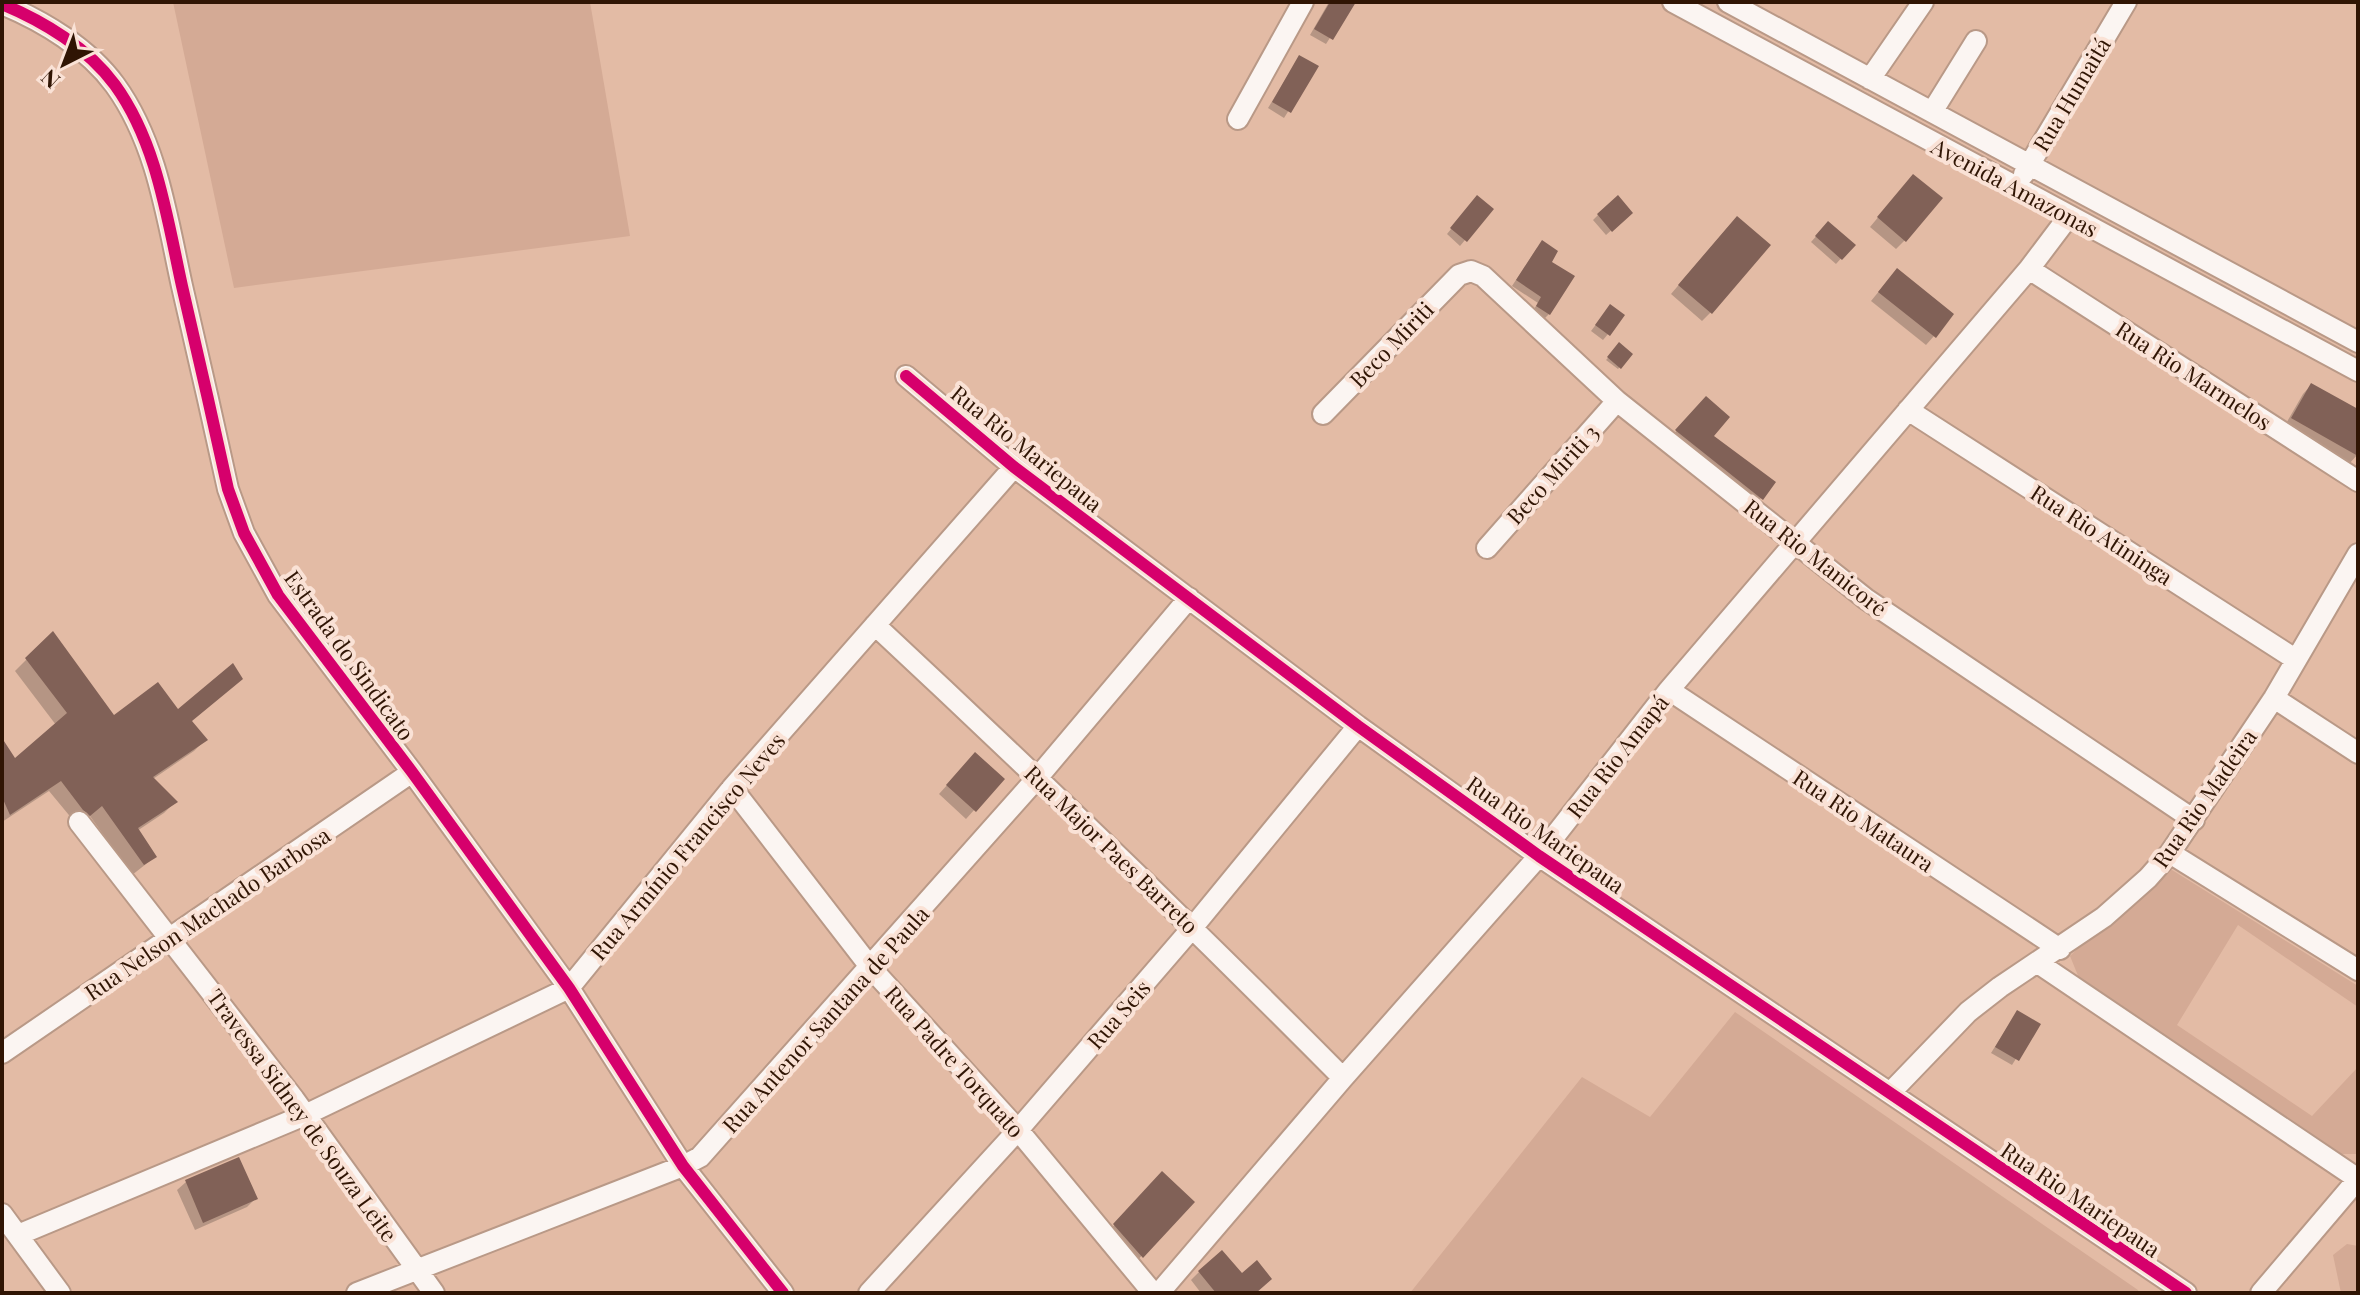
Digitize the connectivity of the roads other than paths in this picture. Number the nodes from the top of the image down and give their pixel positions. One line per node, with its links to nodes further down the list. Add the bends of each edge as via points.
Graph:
1 (1303, 2): 10 (street)
2 (1673, 2): 12 (street, Avenida Amazonas)
3 (1728, 2): 8 (street, Avenida Amazonas)
4 (1923, 2): 8 (street)
5 (2126, 2): 11 (street, Rua Humaitá)
6 (2, 4): 34 (street, Estrada do Sindicato, via 31,16 77,47 114,84 142,129 162,193 228,489 244,533 278,595)
7 (1976, 41): 9 (street)
8 (1870, 79): 9 (street, Avenida Amazonas)
9 (1932, 112): 11 (street, Avenida Amazonas)
10 (1238, 119)
11 (2030, 164): 12 (street, Rua Humaitá); 16 (street, Avenida Amazonas)
12 (2016, 187): 13 (street, Avenida Amazonas)
13 (2069, 216): 14 (street, Rua Rio Amapá); 17 (street, Avenida Amazonas)
14 (2029, 269): 20 (street, Rua Rio Amapá); 23 (street, Rua Rio Marmelos)
15 (1459, 275): 19 (street, Rua Rio Manicoré, via 1471,271 1483,276); 21 (street, Beco Miriti)
16 (2358, 342)
17 (2358, 371)
18 (906, 376): 22 (street, Rua Rio Mariepaua)
19 (1617, 401): 24 (street, Rua Rio Manicoré); 25 (street, Beco Miriti 3)
20 (1908, 410): 24 (street, Rua Rio Amapá); 29 (street, Rua Rio Atininga)
21 (1323, 414)
22 (1014, 467): 27 (street, Rua Rio Mariepaua); 28 (street, Rua Armínio Francisco Neves)
23 (2358, 481)
24 (1796, 541): 30 (street, Rua Rio Amapá); 37 (street, Rua Rio Manicoré, via 1866,599)
25 (1487, 548)
26 (2358, 554): 29 (street, Rua Rio Madeira)
27 (1189, 598): 32 (street, Rua Rio Mariepaua); 35 (street, Rua Antenor Santana de Paula)
28 (875, 625): 35 (street, Rua Major Paes Barreto); 36 (street, Rua Armínio Francisco Neves)
29 (2295, 659): 31 (street, Rua Rio Madeira)
30 (1669, 690): 40 (street, Rua Rio Amapá); 43 (street, Rua Rio Mataura)
31 (2274, 698): 33 (street); 37 (street, Rua Rio Madeira)
32 (1358, 726): 40 (street, Rua Rio Mariepaua); 41 (street, Rua Seis)
33 (2358, 753)
34 (412, 772): 42 (street, Rua Nelson Machado Barbosa); 47 (street, Estrada do Sindicato)
35 (1038, 777): 41 (street, Rua Major Paes Barreto); 45 (street, Rua Antenor Santana de Paula)
36 (732, 788): 45 (street, Rua Padre Torquato); 47 (street, Rua Armínio Francisco Neves)
37 (2194, 820): 39 (street, Rua Rio Madeira)
38 (79, 822): 42 (street, Travessa Sidney de Souza Leite)
39 (2170, 853): 43 (street, Rua Rio Madeira, via 2104,917); 46 (street)
40 (1539, 856): 49 (street, Rua Rio Amapá); 50 (street, Rua Rio Mariepaua)
41 (1193, 927): 49 (street, Rua Major Paes Barreto); 52 (street, Rua Seis)
42 (171, 937): 48 (street, Rua Nelson Machado Barbosa); 51 (street, Travessa Sidney de Souza Leite)
43 (2060, 949): 44 (street, Rua Rio Madeira)
44 (2038, 963): 50 (street, Rua Rio Madeira, via 1968,1012); 54 (street)
45 (871, 968): 52 (street, Rua Padre Torquato); 53 (street, Rua Antenor Santana de Paula, via 714,1144)
46 (2358, 970)
47 (569, 988): 51 (street, Rua Armínio Francisco Neves); 53 (street, Estrada do Sindicato)
48 (2, 1053)
49 (1343, 1078): 64 (street, Rua Rio Amapá)
50 (1891, 1092): 65 (street, Rua Rio Mariepaua)
51 (305, 1115): 56 (street, Rua Armínio Francisco Neves); 57 (street, Travessa Sidney de Souza Leite)
52 (1018, 1130): 62 (street, Rua Seis); 63 (street, Rua Padre Torquato)
53 (683, 1166): 57 (street, Rua Antenor Santana de Paula); 61 (street, Estrada do Sindicato)
54 (2358, 1179): 66 (street)
55 (2, 1214): 56 (street)
56 (18, 1235): 58 (street)
57 (417, 1270): 59 (street, Rua Antenor Santana de Paula); 60 (street, Travessa Sidney de Souza Leite)
58 (60, 1293)
59 (357, 1293)
60 (434, 1293)
61 (783, 1293)
62 (869, 1293)
63 (1153, 1293)
64 (1159, 1293)
65 (2186, 1293)
66 (2261, 1293)

